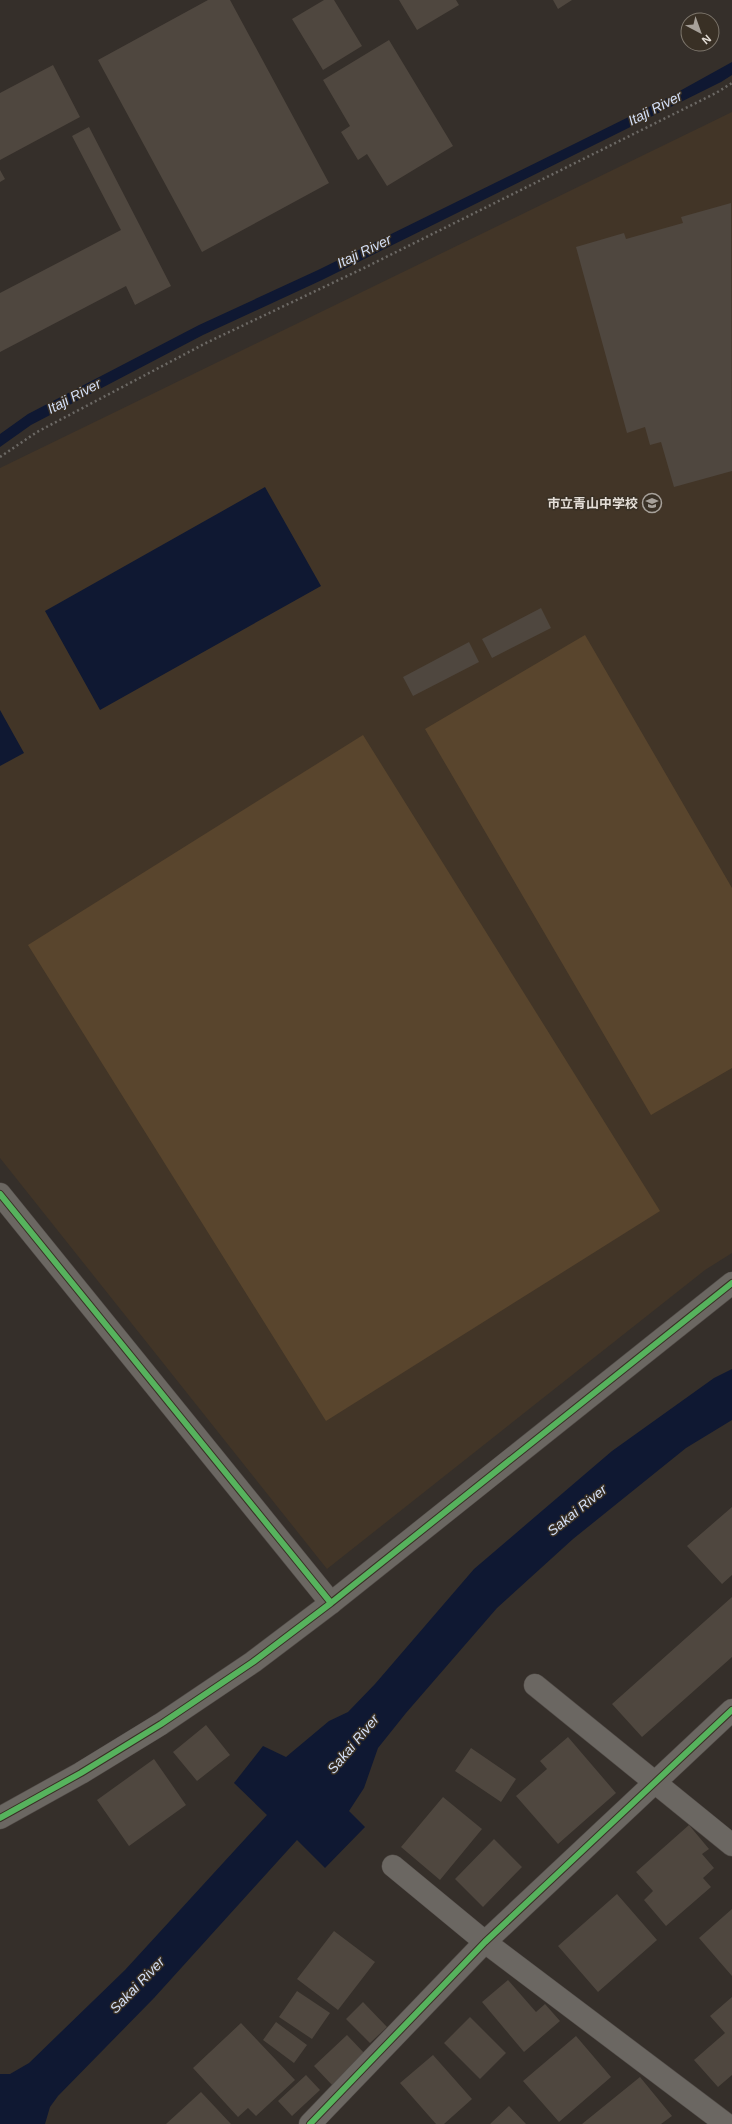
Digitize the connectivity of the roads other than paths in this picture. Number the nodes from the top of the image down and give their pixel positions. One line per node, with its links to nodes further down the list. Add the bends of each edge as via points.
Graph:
1 (0, 1194): 3 (street)
2 (732, 1283): 3 (street)
3 (331, 1603): 7 (street, via 253,1662 160,1724 81,1773)
4 (535, 1685): 6 (street)
5 (732, 1710): 6 (street)
6 (654, 1781): 8 (street); 10 (street)
7 (0, 1818)
8 (732, 1845)
9 (393, 1866): 10 (street)
10 (485, 1942): 11 (street); 12 (street)
11 (310, 2124)
12 (726, 2124)

